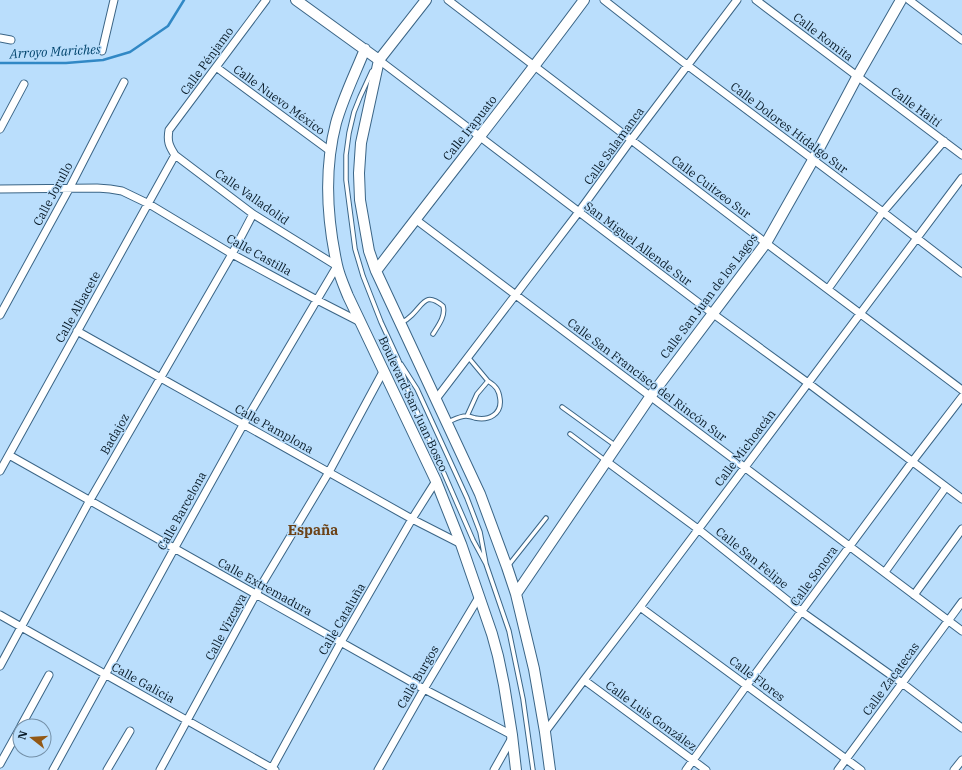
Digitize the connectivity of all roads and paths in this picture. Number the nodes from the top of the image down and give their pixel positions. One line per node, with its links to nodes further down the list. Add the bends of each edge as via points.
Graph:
1 (114, 0): 16 (street)
2 (266, 0): 20 (street, Calle Pénjamo)
3 (296, 0): 15 (street)
4 (426, 0): 17 (street)
5 (448, 0): 19 (street, Calle Cuitzeo Sur)
6 (584, 0): 19 (street, Calle Irapuato)
7 (604, 0): 18 (street, Calle Dolores Hidalgo Sur)
8 (737, 0): 18 (street, Calle Salamanca)
9 (756, 0): 21 (street, Calle Romita)
10 (901, 0): 21 (street, Calle San Juan de los Lagos)
11 (909, 0): 14 (street)
12 (0, 38): 13 (street)
13 (10, 40)
14 (962, 40)
15 (365, 50): 17 (street); 28 (street, Boulevard San Juan Bosco, via 336,123)
16 (102, 52)
17 (379, 60): 25 (street, San Miguel Allende Sur); 44 (street, Boulevard San Juan Bosco, via 361,143 359,173 365,230); 57 (lane, via 354,112 346,155 346,180 355,249 381,322)
18 (687, 65): 26 (street, Calle Salamanca); 31 (street, Calle Dolores Hidalgo Sur)
19 (535, 66): 25 (street, Calle Irapuato); 26 (street, Calle Cuitzeo Sur)
20 (216, 67): 28 (street, Calle Nuevo México); 29 (street, Calle Pénjamo, via 169,130 168,145)
21 (857, 77): 27 (street, Calle Haití); 31 (street, Calle San Juan de los Lagos)
22 (124, 82): 34 (street, Calle Jorullo)
23 (24, 84): 24 (street)
24 (0, 129)
25 (479, 137): 37 (street, San Miguel Allende Sur); 39 (street, Calle Irapuato)
26 (631, 140): 37 (street, Calle Salamanca); 41 (street, Calle Cuitzeo Sur)
27 (944, 141): 30 (street, Calle Haití); 36 (street)
28 (330, 151): 43 (street, Boulevard San Juan Bosco, via 329,216)
29 (175, 155): 35 (street, Calle Albacete); 38 (street, Calle Valladolid)
30 (962, 155)
31 (813, 160): 36 (street, Calle Dolores Hidalgo Sur); 41 (street, Calle San Juan de los Lagos)
32 (962, 178): 40 (street, Calle Michoacán)
33 (0, 189): 34 (street, Calle Castilla)
34 (69, 189): 35 (street, Calle Castilla, via 110,188); 51 (street, Calle Jorullo)
35 (148, 204): 42 (street, Calle Castilla); 54 (street, Calle Albacete)
36 (884, 212): 40 (street, Calle Dolores Hidalgo Sur); 46 (street)
37 (578, 213): 47 (street, Calle Salamanca); 49 (street, San Miguel Allende Sur)
38 (253, 214): 42 (street, Badajoz); 43 (street, Calle Valladolid)
39 (415, 219): 44 (street, Calle Irapuato); 47 (street, Calle San Francisco del Rincón Sur)
40 (916, 238): 45 (street, Calle Dolores Hidalgo Sur); 50 (street, Calle Michoacán)
41 (766, 243): 46 (street, Calle Cuitzeo Sur); 49 (street, Calle San Juan de los Lagos)
42 (232, 254): 48 (street, Calle Castilla); 59 (street, Badajoz)
43 (337, 266): 48 (street, Calle Barcelona); 52 (street, Boulevard San Juan Bosco)
44 (376, 271): 53 (street, Boulevard San Juan Bosco)
45 (962, 274)
46 (828, 289): 50 (street, Calle Cuitzeo Sur)
47 (517, 294): 56 (street, Calle Salamanca); 63 (street, Calle San Francisco del Rincón Sur)
48 (317, 300): 52 (street, Calle Castilla); 69 (street, Calle Barcelona)
49 (712, 313): 61 (street, San Miguel Allende Sur); 63 (street, Calle San Juan de los Lagos)
50 (861, 314): 61 (street, Calle Michoacán); 62 (street, Calle Cuitzeo Sur)
51 (0, 315)
52 (360, 322): 58 (street, Boulevard San Juan Bosco)
53 (400, 324): 55 (lane, via 425,300 434,300 444,309); 65 (street, Boulevard San Juan Bosco)
54 (77, 331): 59 (street, Calle Pamplona); 72 (street, Calle Albacete)
55 (433, 334)
56 (468, 357): 60 (lane); 65 (street, Calle Salamanca)
57 (399, 360): 89 (lane, via 409,393); 89 (lane, via 418,389 467,498 480,532)
58 (384, 370): 77 (street, Calle Vizcaya); 78 (street, Boulevard San Juan Bosco)
59 (160, 377): 69 (street, Calle Pamplona); 81 (street, Badajoz)
60 (488, 381): 67 (lane, via 476,394); 67 (lane, via 500,394 501,403 498,410 492,417)
61 (808, 383): 74 (street, San Miguel Allende Sur); 75 (street, Calle Michoacán)
62 (962, 390)
63 (650, 397): 71 (street, Calle San Juan de los Lagos); 75 (street, Calle San Francisco del Rincón Sur)
64 (962, 397): 74 (street, Calle Sonora)
65 (436, 399): 68 (street, Boulevard San Juan Bosco)
66 (562, 406): 71 (lane)
67 (467, 416): 68 (lane)
68 (446, 422): 90 (street, Boulevard San Juan Bosco, via 480,494)
69 (244, 425): 77 (street, Calle Pamplona); 88 (street, Calle Barcelona)
70 (570, 434): 73 (lane)
71 (616, 446): 73 (street, Calle San Juan de los Lagos)
72 (9, 455): 76 (street, Calle Albacete); 81 (street, Calle Extremadura)
73 (606, 462): 84 (street, Calle San Felipe); 93 (street, Calle San Juan de los Lagos)
74 (912, 462): 79 (street, San Miguel Allende Sur); 87 (street, Calle Sonora)
75 (745, 467): 84 (street, Calle Michoacán); 87 (street, Calle San Francisco del Rincón Sur)
76 (0, 471)
77 (329, 472): 83 (street, Calle Pamplona); 92 (street, Calle Vizcaya)
78 (436, 481): 83 (street, Calle Cataluña); 86 (street, Boulevard San Juan Bosco)
79 (946, 487): 80 (street, San Miguel Allende Sur); 91 (street)
80 (962, 499)
81 (90, 500): 88 (street, Calle Extremadura); 101 (street, Badajoz)
82 (546, 518): 90 (lane)
83 (412, 519): 86 (street, Calle Pamplona); 103 (street, Calle Cataluña)
84 (698, 529): 97 (street, Calle Michoacán); 98 (street, Calle San Felipe)
85 (962, 529): 94 (street)
86 (462, 544): 95 (street, Boulevard San Juan Bosco)
87 (850, 546): 91 (street, Calle San Francisco del Rincón Sur); 98 (street, Calle Sonora)
88 (174, 549): 92 (street, Calle Extremadura); 105 (street, Calle Barcelona)
89 (486, 564): 129 (lane, via 509,631 523,700)
90 (507, 567): 93 (street, Boulevard San Juan Bosco)
91 (884, 572): 94 (street, Calle San Francisco del Rincón Sur)
92 (256, 594): 103 (street, Calle Extremadura); 112 (street, Calle Vizcaya)
93 (516, 594): 115 (street, Boulevard San Juan Bosco)
94 (914, 595): 100 (street, Calle San Francisco del Rincón Sur)
95 (479, 597): 110 (street, Calle Burgos); 116 (street, Boulevard San Juan Bosco, via 498,656)
96 (962, 602): 100 (street, Calle Zacatecas)
97 (640, 607): 107 (street, Calle Michoacán); 109 (street, Calle Flores)
98 (802, 612): 108 (street, Calle San Felipe); 109 (street, Calle Sonora)
99 (0, 615): 101 (street, Calle Galicia)
100 (948, 620): 102 (street, Calle San Francisco del Rincón Sur); 108 (street, Calle Zacatecas)
101 (22, 627): 104 (street, Badajoz); 105 (street, Calle Galicia)
102 (962, 631)
103 (341, 642): 110 (street, Calle Extremadura); 122 (street, Calle Cataluña)
104 (0, 666)
105 (106, 674): 112 (street, Calle Galicia); 124 (street, Calle Barcelona)
106 (49, 675): 111 (street)
107 (584, 680): 115 (street, Calle Michoacán); 119 (street, Calle Luis González)
108 (902, 683): 113 (street, Calle San Felipe); 118 (street, Calle Zacatecas)
109 (747, 685): 118 (street, Calle Flores); 119 (street, Calle Sonora)
110 (424, 689): 116 (street, Calle Extremadura); 127 (street, Calle Burgos)
111 (26, 718)
112 (188, 720): 122 (street, Calle Galicia); 126 (street, Calle Vizcaya)
113 (962, 728)
114 (130, 731): 125 (street)
115 (546, 732): 130 (street, Boulevard San Juan Bosco)
116 (512, 736): 123 (street); 128 (street, Boulevard San Juan Bosco)
117 (12, 743): 121 (street)
118 (846, 759): 133 (street, Calle Zacatecas); 134 (street, Calle Flores)
119 (694, 760): 131 (street, Calle Sonora); 132 (street, Calle Luis González)
120 (962, 760): 135 (street)
121 (0, 764)
122 (273, 769)
123 (495, 769)
124 (53, 770)
125 (108, 770)
126 (160, 770)
127 (378, 770)
128 (516, 770)
129 (533, 770)
130 (550, 770)
131 (686, 770)
132 (706, 770)
133 (838, 770)
134 (861, 770)
135 (954, 770)

